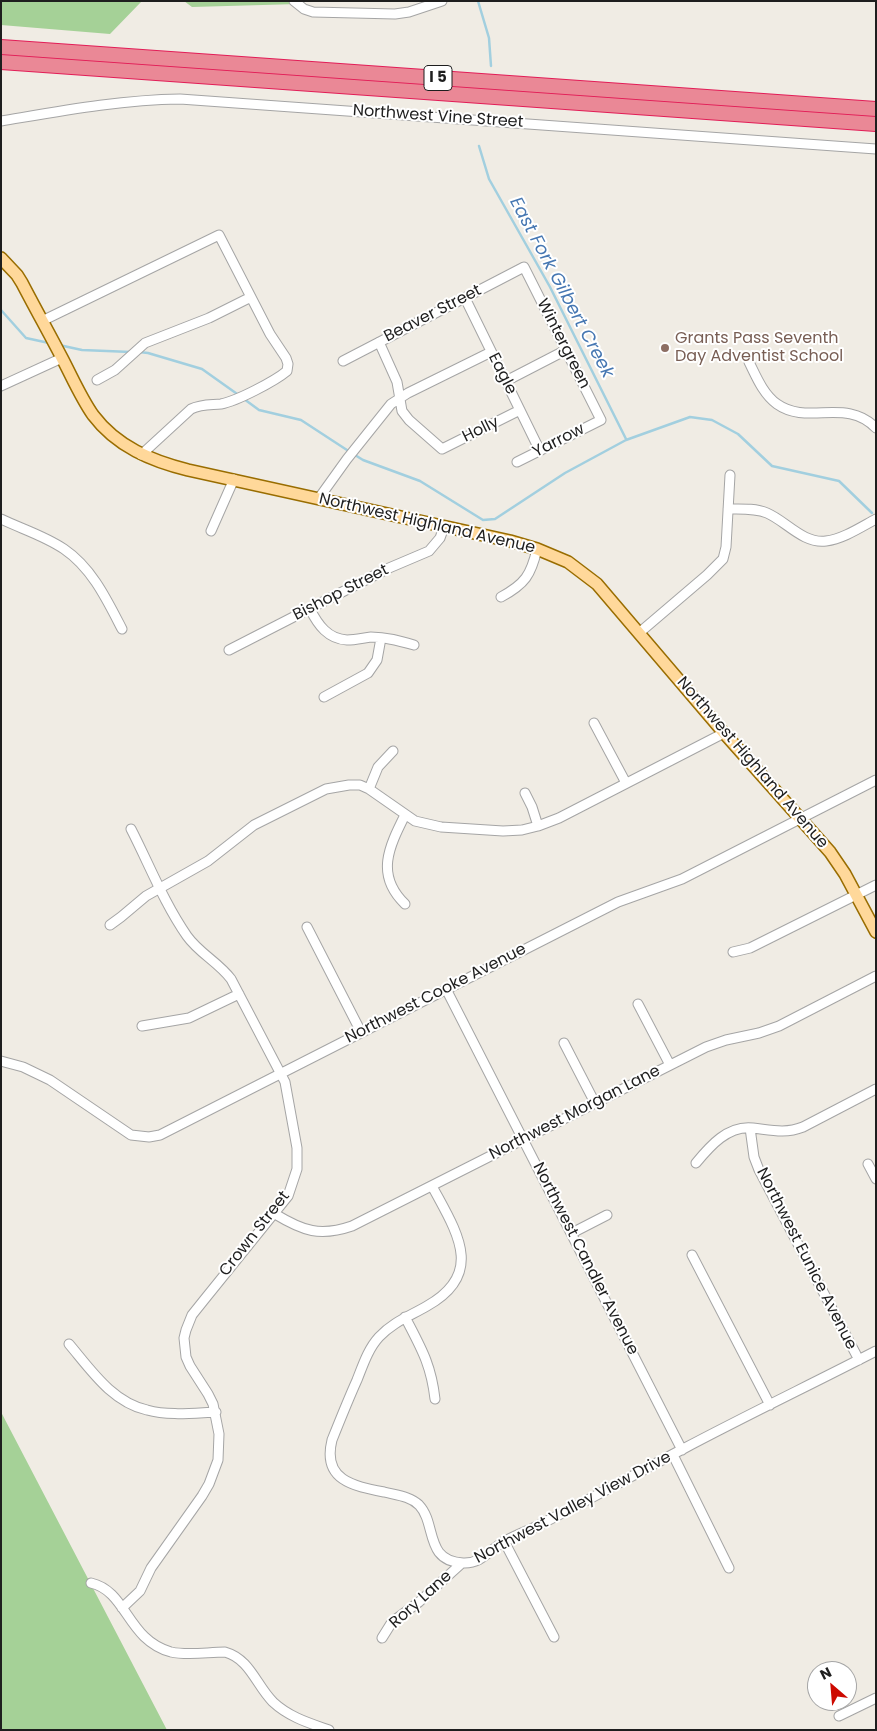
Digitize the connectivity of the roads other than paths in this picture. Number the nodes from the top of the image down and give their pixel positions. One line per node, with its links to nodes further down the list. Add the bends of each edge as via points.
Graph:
1 (294, 1): 2 (street, via 313,12 394,14)
2 (442, 1)
3 (1, 47): 5 (highway, I 5)
4 (1, 62): 7 (highway, I 5)
5 (876, 110)
6 (1, 121): 8 (street, Northwest Vine Street, via 107,104 180,99)
7 (876, 124)
8 (876, 149)
9 (1, 258): 13 (main road, Northwest Highland Avenue, via 17,275)
10 (524, 268): 12 (street, Beaver Street); 15 (street, Wintergreen)
11 (251, 297): 13 (street, via 219,235); 20 (street, via 223,312 145,343 115,370); 28 (street, via 286,358 287,371 230,401 191,409)
12 (465, 298): 14 (street, Beaver Street); 16 (street, Eagle)
13 (42, 321): 17 (main road, Northwest Highland Avenue)
14 (379, 342): 18 (street, Beaver Street); 23 (street, via 397,382)
15 (566, 350): 21 (street); 25 (street, Wintergreen)
16 (491, 352): 21 (street, Eagle); 23 (street)
17 (62, 358): 22 (street); 28 (main road, Northwest Highland Avenue, via 100,424)
18 (343, 361)
19 (748, 362): 26 (street, via 762,387 777,404 805,413 853,414)
20 (97, 380)
21 (506, 381): 24 (street, Eagle)
22 (1, 386)
23 (400, 398): 24 (street, Holly, via 405,415 442,449); 32 (street, via 391,404)
24 (520, 410): 27 (street, Eagle)
25 (601, 420): 27 (street, Yarrow)
26 (876, 428)
27 (540, 451): 29 (street, Yarrow)
28 (141, 455): 31 (main road, Northwest Highland Avenue)
29 (516, 462)
30 (730, 475): 33 (street)
31 (234, 479): 32 (main road, Northwest Highland Avenue); 37 (street)
32 (319, 498): 36 (main road, Northwest Highland Avenue)
33 (728, 509): 34 (street, via 750,509 768,514 816,541 832,540); 42 (street, via 723,559)
34 (876, 519)
35 (1, 520): 41 (street, via 54,543 76,558 98,586)
36 (444, 527): 38 (main road, Northwest Highland Avenue); 40 (street, Bishop Street, via 429,551)
37 (211, 531)
38 (537, 548): 39 (street, via 525,580); 42 (main road, Northwest Highland Avenue, via 583,572)
39 (501, 597)
40 (310, 609): 43 (street, via 321,628 334,637 349,640); 45 (street, Bishop Street)
41 (122, 629)
42 (639, 633): 48 (main road, Northwest Highland Avenue)
43 (381, 638): 44 (street); 46 (street, via 377,660 368,673)
44 (414, 645)
45 (229, 650)
46 (324, 696)
47 (594, 722): 51 (street)
48 (724, 733): 51 (street); 55 (main road, Northwest Highland Avenue)
49 (392, 751): 52 (street, via 378,766)
50 (876, 780): 55 (street, Northwest Cooke Avenue)
51 (626, 783): 56 (street)
52 (369, 789): 54 (street); 59 (street, via 360,785 326,788 254,825 208,861)
53 (526, 793): 56 (street)
54 (405, 815): 56 (street, via 428,825 475,830 522,830); 61 (street, via 391,843 387,863 390,883)
55 (800, 818): 60 (main road, Northwest Highland Avenue, via 830,852); 67 (street, Northwest Cooke Avenue, via 682,879 618,902)
56 (538, 826)
57 (131, 829): 59 (street, Crown Street)
58 (876, 885): 60 (street)
59 (160, 888): 62 (street); 68 (street, Crown Street, via 186,934 223,970)
60 (856, 895): 64 (main road, Northwest Highland Avenue); 65 (street, via 750,948)
61 (405, 904)
62 (110, 925)
63 (307, 927): 71 (street)
64 (876, 932)
65 (733, 952)
66 (876, 976): 74 (street, Northwest Morgan Lane, via 779,1026 715,1043)
67 (446, 990): 71 (street, Northwest Cooke Avenue); 79 (street, Northwest Candler Avenue)
68 (239, 994): 70 (street, via 189,1018); 75 (street, Crown Street)
69 (638, 1004): 74 (street)
70 (142, 1026)
71 (361, 1032): 75 (street, Northwest Cooke Avenue)
72 (564, 1043): 77 (street)
73 (1, 1061): 75 (street, Northwest Cooke Avenue, via 50,1080 131,1135 149,1138)
74 (670, 1065): 77 (street, Northwest Morgan Lane)
75 (281, 1074): 84 (street, Crown Street, via 297,1148 297,1169 288,1196)
76 (876, 1089): 78 (street, via 793,1131)
77 (595, 1103): 79 (street, Northwest Morgan Lane)
78 (750, 1128): 80 (street, via 720,1138); 91 (street, Northwest Eunice Avenue, via 759,1170)
79 (523, 1140): 83 (street, Northwest Morgan Lane); 86 (street, Northwest Candler Avenue)
80 (696, 1163)
81 (868, 1164): 82 (street)
82 (876, 1179)
83 (432, 1186): 84 (street, Northwest Morgan Lane, via 352,1226 330,1232 306,1230); 88 (street, Northwest Valley View Drive, via 459,1239 461,1264 456,1280 446,1293)
84 (275, 1214): 94 (street, Crown Street, via 192,1315 186,1330 186,1357)
85 (607, 1215): 86 (street)
86 (572, 1233): 95 (street, Northwest Candler Avenue)
87 (692, 1255): 93 (street)
88 (405, 1317): 92 (street, via 430,1366); 98 (street, Northwest Valley View Drive, via 390,1326 371,1347 332,1440 331,1461 339,1476 352,1485 414,1501 426,1517 436,1548 448,1558)
89 (69, 1344): 94 (street, via 107,1388 124,1401 160,1412)
90 (876, 1351): 91 (street, Northwest Valley View Drive)
91 (859, 1360): 93 (street, Northwest Valley View Drive)
92 (435, 1399)
93 (770, 1405): 95 (street, Northwest Valley View Drive)
94 (216, 1412): 101 (street, Crown Street, via 218,1460 209,1484 151,1568 140,1591)
95 (682, 1450): 96 (street, Northwest Valley View Drive)
96 (673, 1454): 97 (street, Northwest Valley View Drive, via 613,1488); 99 (street)
97 (504, 1541): 98 (street, Northwest Valley View Drive, via 481,1559); 102 (street)
98 (462, 1563): 103 (street, Rory Lane, via 420,1602 392,1622)
99 (730, 1568)
100 (91, 1583): 101 (street, via 112,1594)
101 (122, 1608): 106 (street, via 142,1636 156,1646 178,1653 225,1652 240,1658 267,1696 283,1710)
102 (554, 1637)
103 (382, 1638)
104 (876, 1698): 105 (street)
105 (839, 1716)
106 (329, 1730)

